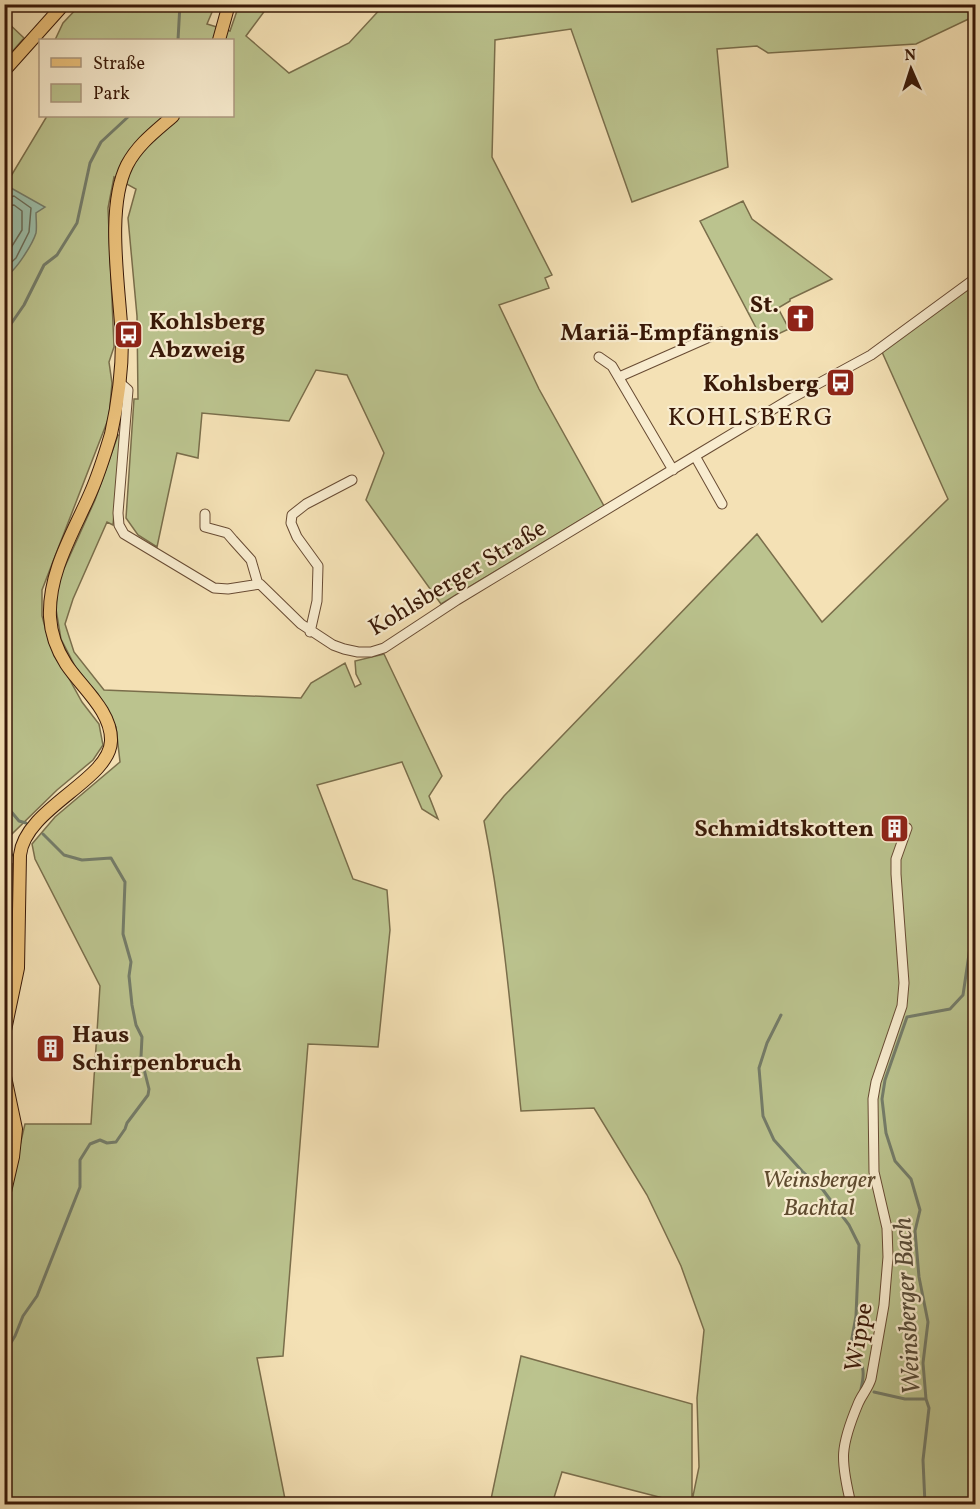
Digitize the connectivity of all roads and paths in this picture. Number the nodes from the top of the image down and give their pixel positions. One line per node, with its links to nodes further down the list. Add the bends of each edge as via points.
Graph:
1 (64, 4): 4 (main road)
2 (229, 4): 3 (main road)
3 (219, 39)
4 (4, 71)
5 (172, 117): 10 (main road, via 130,159 119,191 116,219 122,338)
6 (975, 278): 11 (street, Kohlsberger Straße, via 871,355)
7 (721, 332): 9 (street)
8 (599, 357): 9 (street)
9 (619, 377): 12 (street)
10 (120, 382): 16 (street, via 128,390 120,530 214,588); 19 (main road, via 99,472 60,561 50,607 57,645 102,712 110,732 110,747 99,766 52,807 23,840 18,968)
11 (695, 456): 12 (street, Kohlsberger Straße); 14 (street)
12 (673, 470): 17 (street, Kohlsberger Straße, via 384,648 371,652 344,649)
13 (352, 480): 17 (street, via 292,515 297,537 319,568)
14 (722, 504)
15 (205, 514): 16 (street, via 205,527 227,533 251,560)
16 (258, 584): 17 (street, Kohlsberger Straße)
17 (310, 632)
18 (907, 828): 22 (street, Wippe, via 896,859 902,1006 873,1099 874,1172 888,1232 887,1283 871,1379 843,1448)
19 (4, 1035)
20 (4, 1072): 21 (main road, via 16,1130)
21 (4, 1196)
22 (852, 1504)

